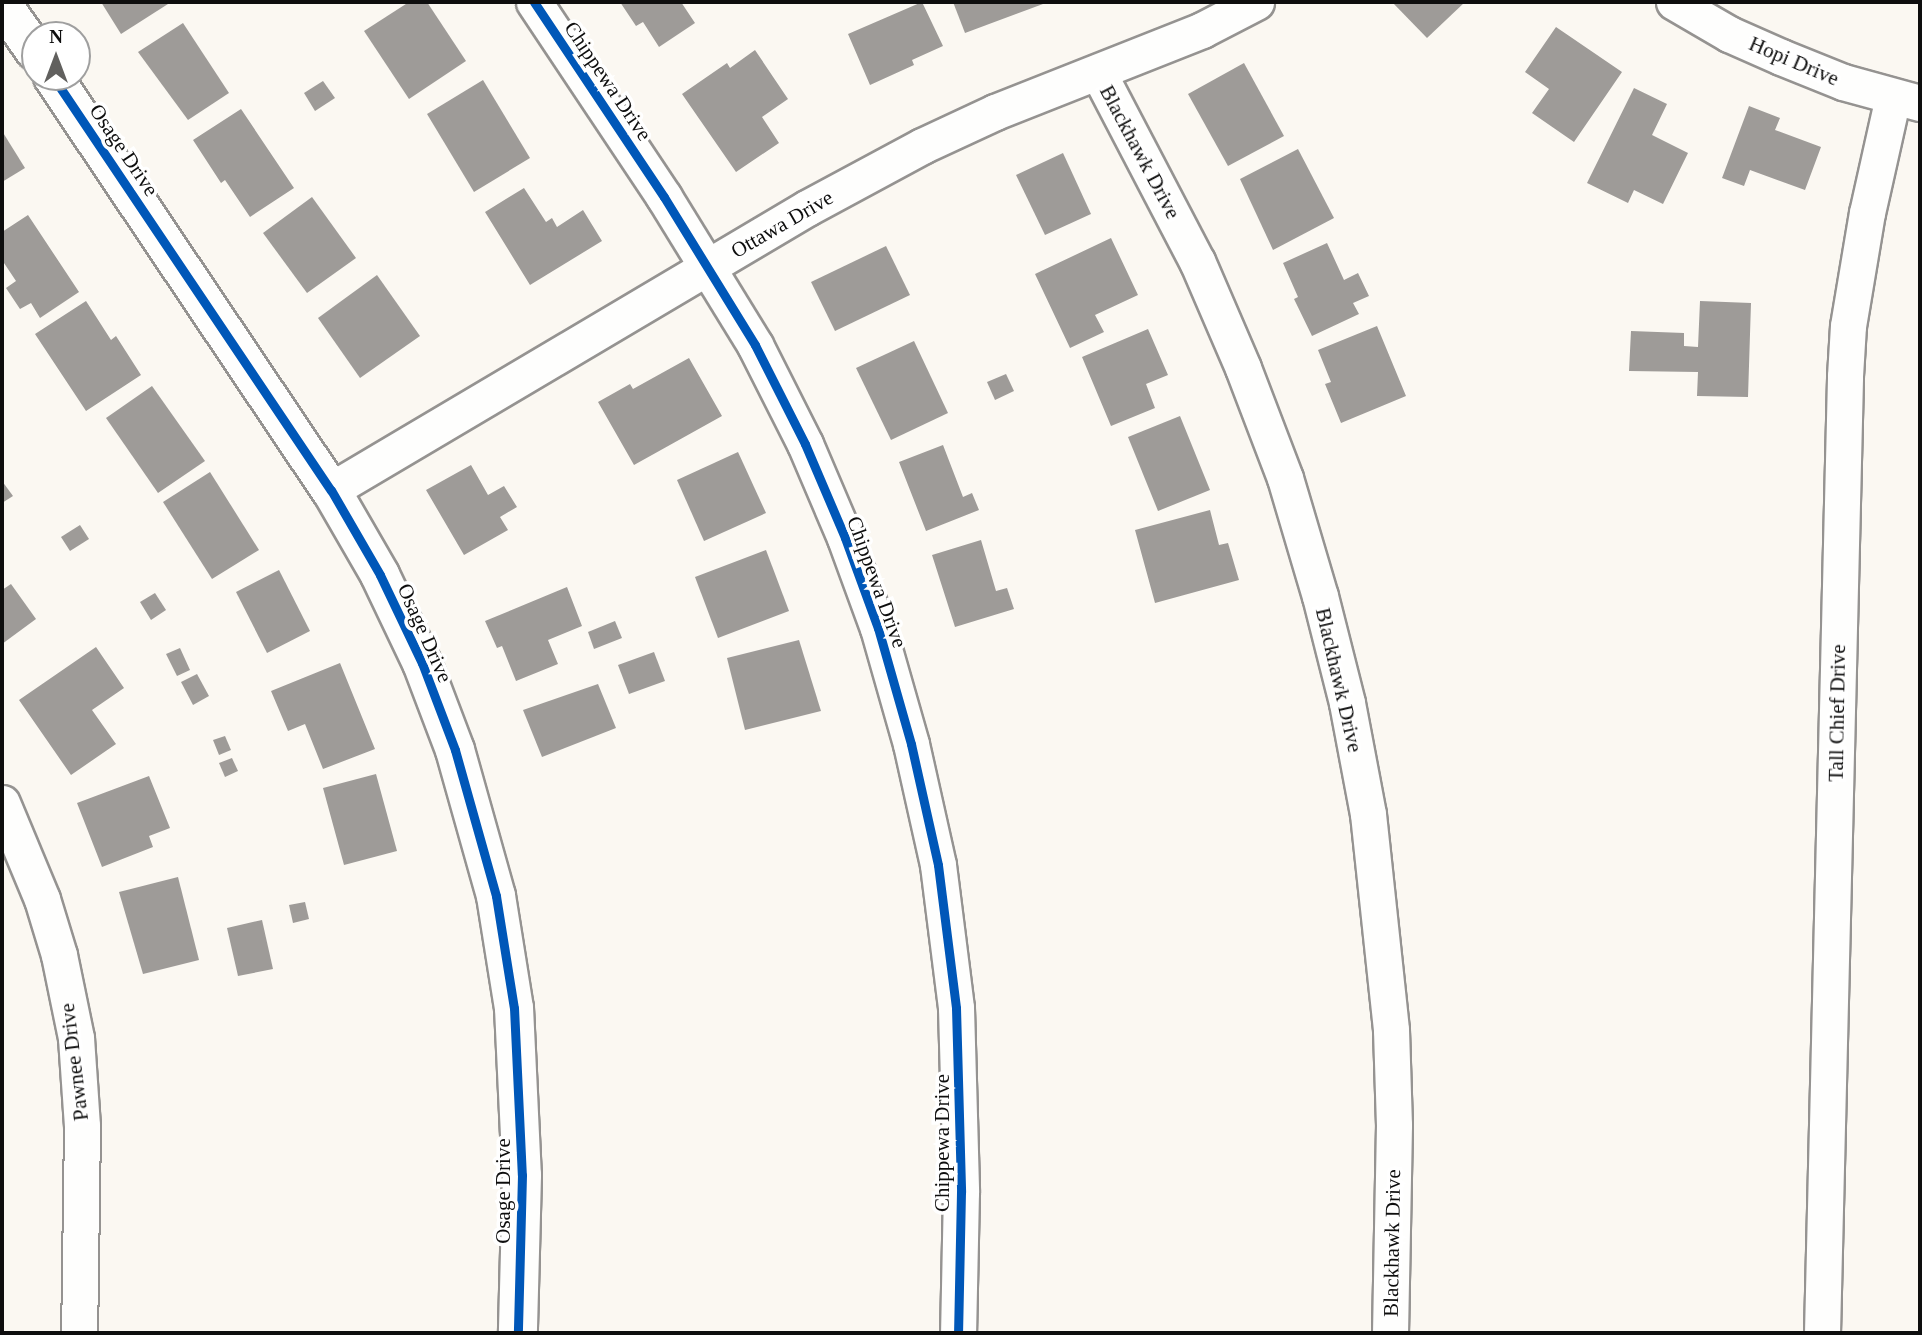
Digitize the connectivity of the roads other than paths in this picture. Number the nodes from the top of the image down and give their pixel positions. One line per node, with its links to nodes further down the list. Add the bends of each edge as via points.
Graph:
1 (534, 2): 9 (street, Chippewa Drive)
2 (1256, 2): 6 (street, Ottawa Drive, via 1202,30)
3 (1674, 2): 8 (street, Hopi Drive, via 1781,57)
4 (2, 4): 5 (street)
5 (21, 31)
6 (1098, 72): 9 (street, Ottawa Drive, via 922,146); 15 (street, Blackhawk Drive, via 1196,261 1243,368 1285,478 1347,703 1368,814 1391,1030)
7 (62, 91): 10 (street, Osage Drive)
8 (1906, 100): 16 (street, Tall Chief Drive, via 1867,213 1848,326)
9 (707, 267): 10 (street, Ottawa Drive); 14 (street, Chippewa Drive, via 755,345 820,479 878,628 911,744 938,865 956,1008 961,1179)
10 (331, 490): 13 (street, Osage Drive, via 380,575 422,663 474,810 495,896 518,1047 522,1175)
11 (2, 803): 12 (street, Pawnee Drive, via 45,910 76,1038 82,1126)
12 (79, 1333)
13 (518, 1333)
14 (958, 1333)
15 (1390, 1333)
16 (1822, 1333)

